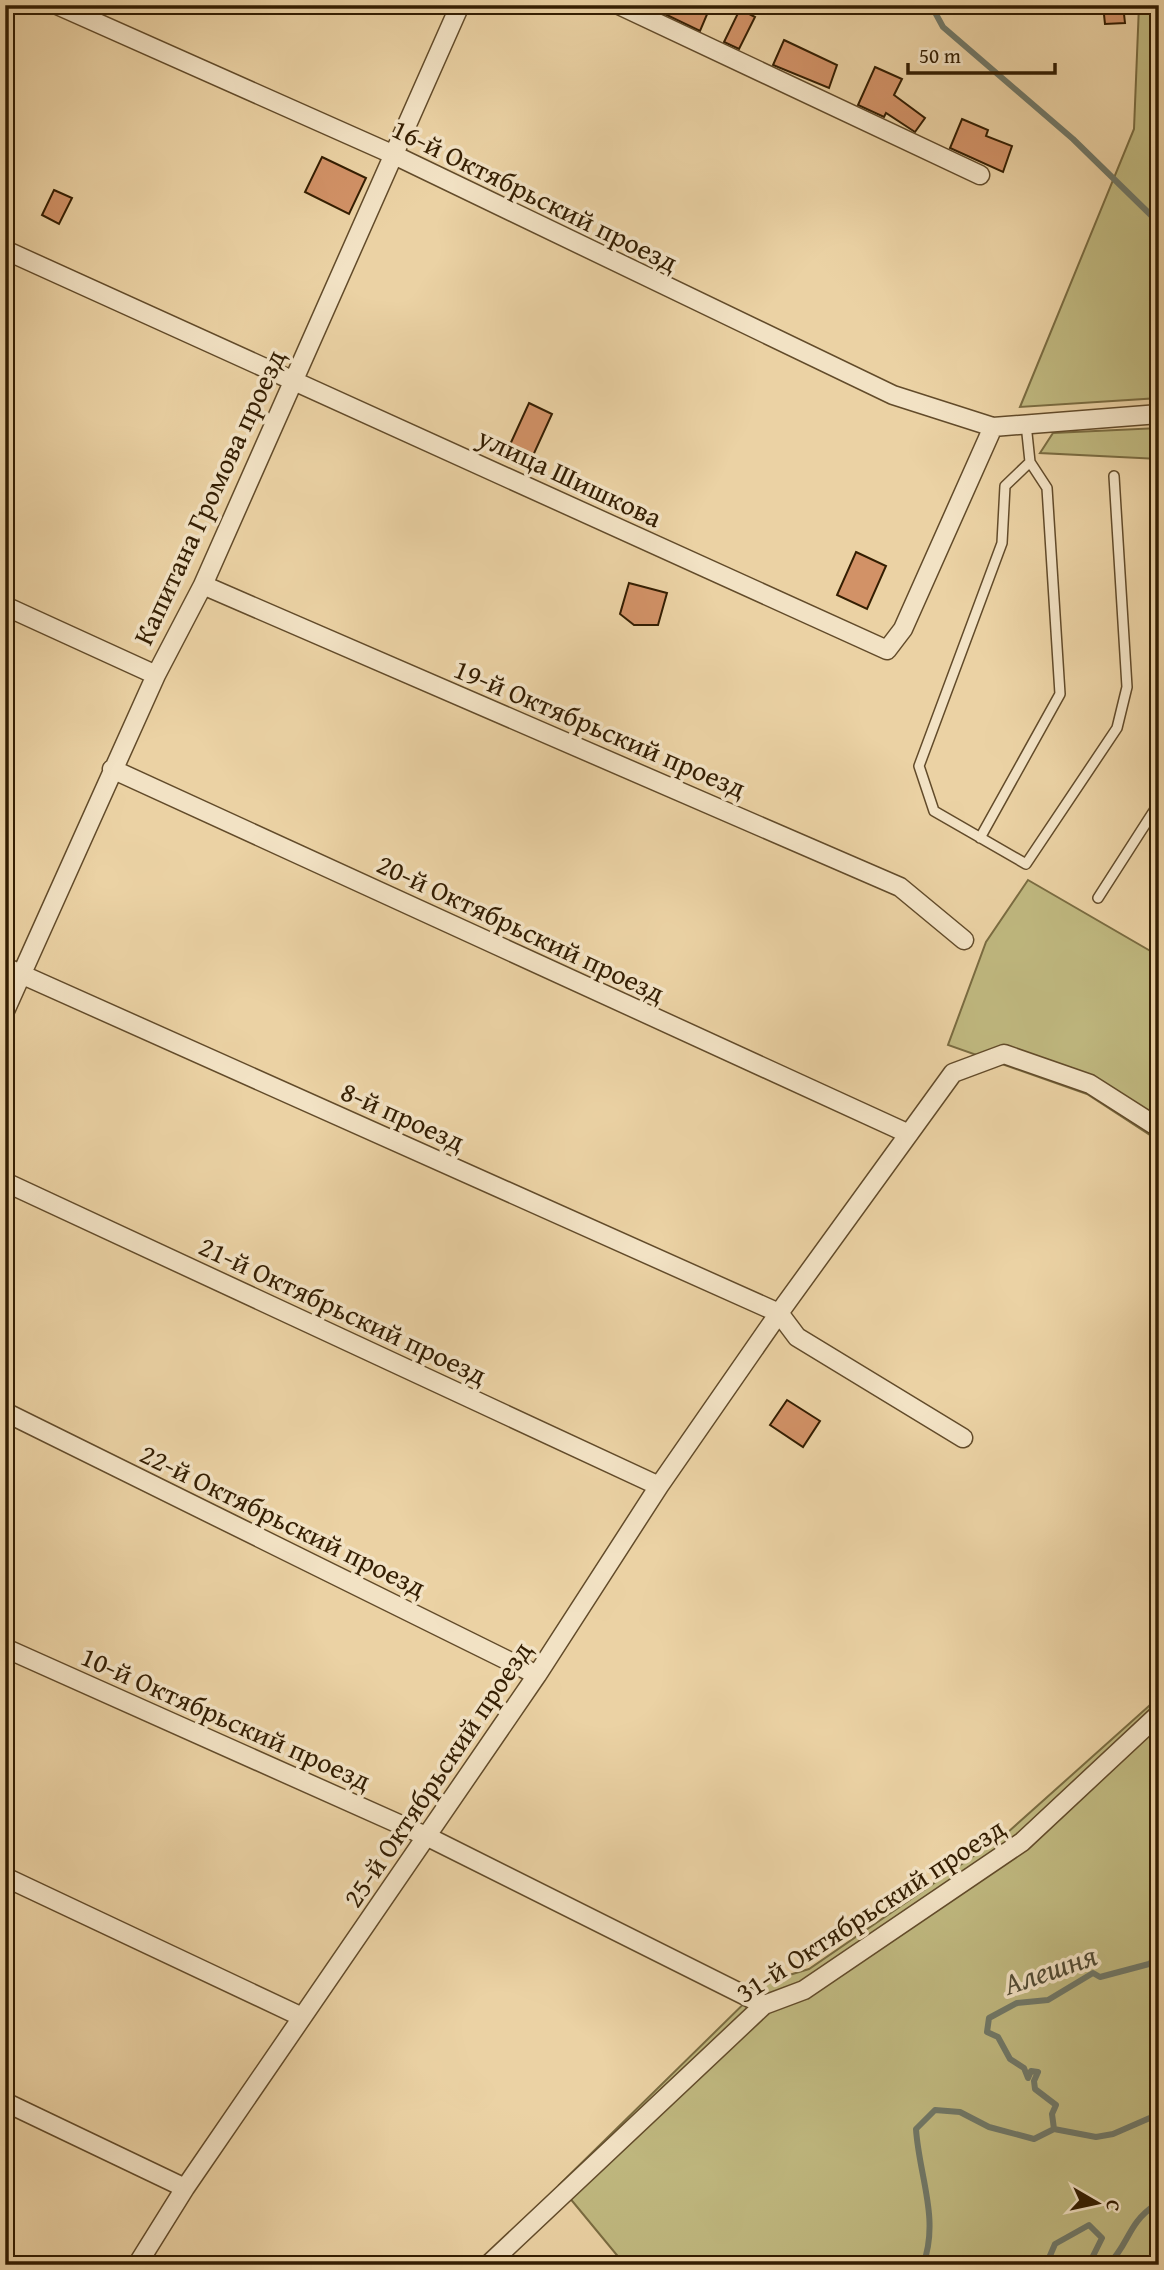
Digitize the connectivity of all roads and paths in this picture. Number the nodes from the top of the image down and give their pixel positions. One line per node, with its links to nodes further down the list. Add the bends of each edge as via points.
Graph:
1 (57, 5): 4 (street, 16-й Октябрьский проезд)
2 (460, 5): 4 (street, Капитана Громова проезд)
3 (619, 5): 5 (street)
4 (392, 154): 7 (street, Капитана Громова проезд); 10 (street, 16-й Октябрьский проезд, via 893,395)
5 (980, 175)
6 (5, 250): 7 (street, улица Шишкова)
7 (292, 379): 10 (street, улица Шишкова, via 887,650 903,629); 13 (street, Капитана Громова проезд)
8 (1159, 414): 9 (street)
9 (1026, 424): 10 (street); 11 (lane)
10 (993, 427)
11 (1030, 462): 18 (lane, via 1047,488 1060,694); 18 (lane, via 1005,486 1002,542 919,766 934,811)
12 (1114, 476): 18 (lane, via 1127,687 1117,728 1026,864)
13 (204, 585): 15 (street, Капитана Громова проезд); 20 (street, 19-й Октябрьский проезд, via 900,887)
14 (5, 606): 15 (street)
15 (156, 675): 16 (street, Капитана Громова проезд)
16 (112, 769): 22 (street, Капитана Громова проезд); 25 (street, 20-й Октябрьский проезд)
17 (1159, 803): 19 (lane)
18 (980, 838)
19 (1098, 898)
20 (964, 940)
21 (5, 967): 22 (street, 8-й проезд)
22 (23, 975): 23 (street, Капитана Громова проезд); 27 (street, 8-й проезд)
23 (5, 1011)
24 (1159, 1128): 25 (street, 25-й Октябрьский проезд, via 1090,1084 1004,1054 953,1073)
25 (909, 1134): 27 (street, 25-й Октябрьский проезд)
26 (5, 1182): 30 (street, 21-й Октябрьский проезд)
27 (779, 1312): 29 (street, via 797,1337); 30 (street, 25-й Октябрьский проезд)
28 (5, 1412): 32 (street, 22-й Октябрьский проезд)
29 (963, 1438)
30 (659, 1486): 32 (street, 25-й Октябрьский проезд)
31 (5, 1648): 34 (street, 10-й Октябрьский проезд)
32 (537, 1675): 34 (street, 25-й Октябрьский проезд)
33 (1159, 1714): 36 (street, 31-й Октябрьский проезд, via 1022,1842 804,1990)
34 (428, 1837): 36 (street, 10-й Октябрьский проезд); 37 (street, 25-й Октябрьский проезд)
35 (5, 1877): 37 (street)
36 (764, 2005): 41 (street, 31-й Октябрьский проезд)
37 (302, 2017): 39 (street, 25-й Октябрьский проезд)
38 (5, 2102): 39 (street)
39 (185, 2188): 40 (street, 25-й Октябрьский проезд)
40 (137, 2265)
41 (488, 2265)

